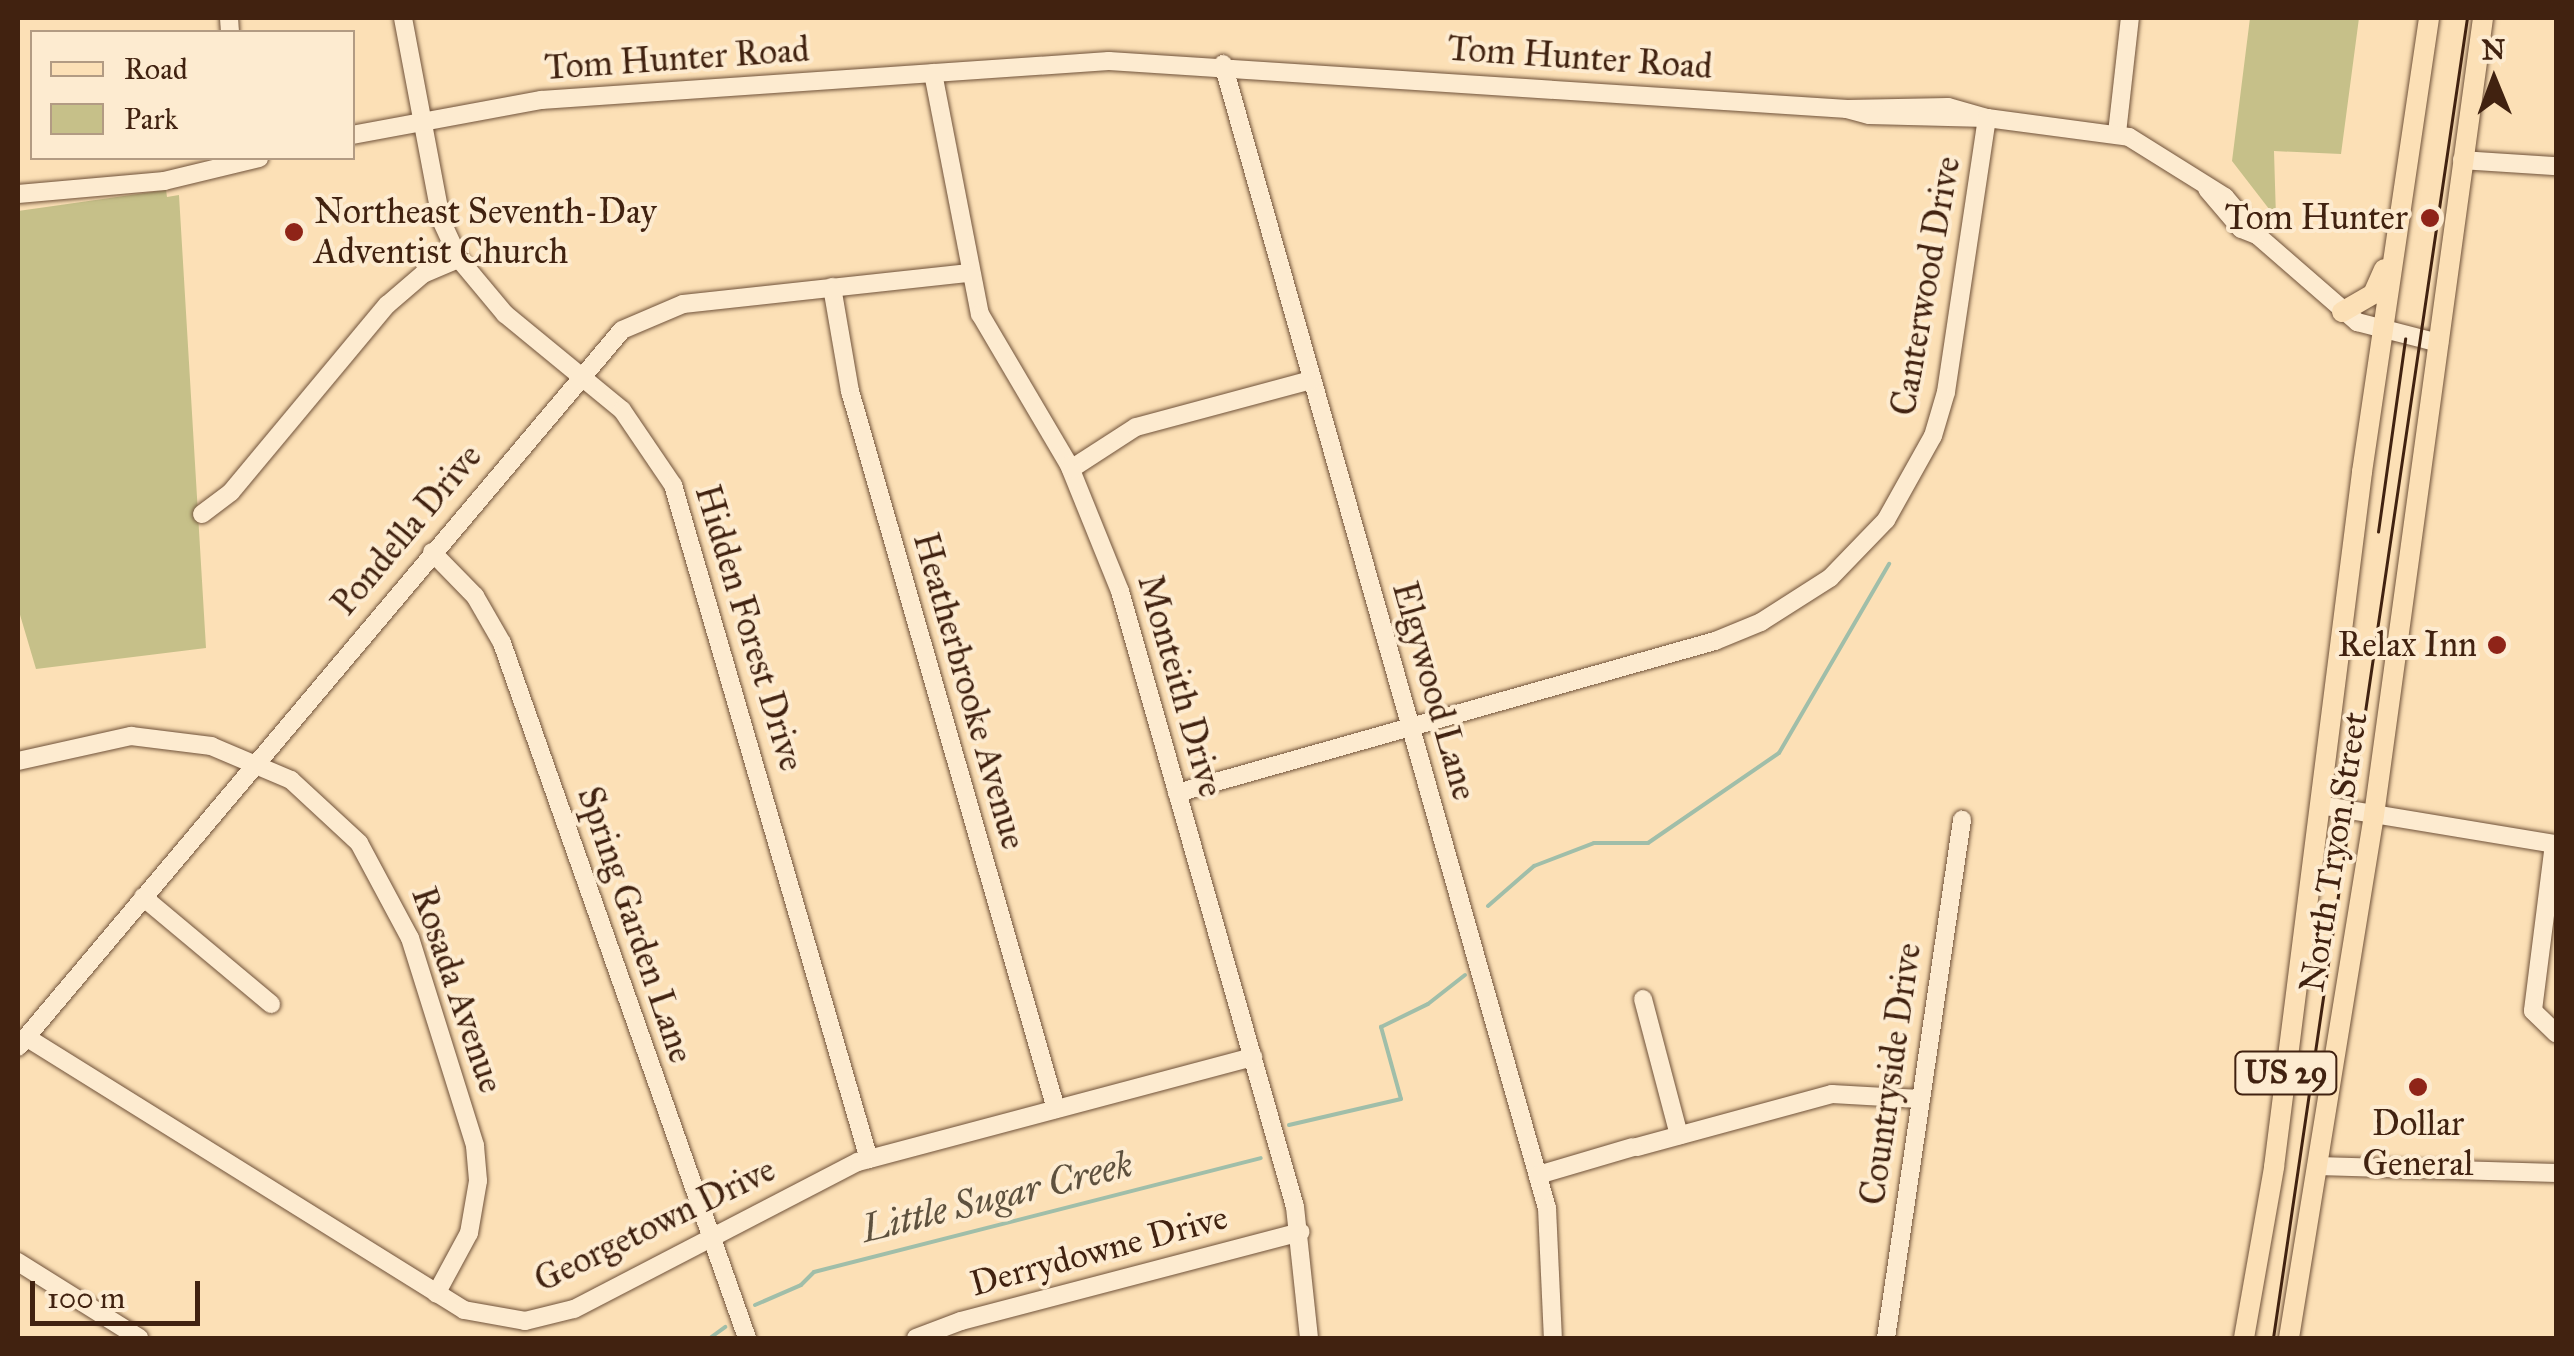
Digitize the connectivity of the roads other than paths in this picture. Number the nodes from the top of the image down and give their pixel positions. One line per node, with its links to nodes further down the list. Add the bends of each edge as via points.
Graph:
1 (402, 18): 8 (street, Hidden Forest Drive)
2 (2130, 18): 9 (street)
3 (2429, 18): 15 (main road, North Tryon Street / US 29)
4 (2483, 18): 12 (main road, North Tryon Street / US 29)
5 (1223, 64): 6 (street, Tom Hunter Road, via 1109,61); 7 (street, Tom Hunter Road, via 1888,116); 23 (street, Elgywood Lane)
6 (932, 74): 8 (street, Tom Hunter Road, via 541,100); 17 (street, Monteith Drive)
7 (1988, 118): 9 (street, Tom Hunter Road); 27 (street, Canterwood Drive, via 1940,414 1900,500 1854,557 1803,598 1730,635)
8 (418, 120): 10 (street, Tom Hunter Road); 16 (street, Hidden Forest Drive, via 441,220)
9 (2118, 133): 19 (street, Tom Hunter Road, via 2170,158 2241,229 2257,235)
10 (355, 134)
11 (237, 160): 14 (street, via 164,181)
12 (2462, 160): 13 (street); 21 (main road, North Tryon Street / US 29)
13 (2556, 166)
14 (18, 194)
15 (2395, 244): 19 (main road, via 2372,294); 20 (main road, North Tryon Street / US 29)
16 (458, 258): 22 (street, Hidden Forest Drive, via 504,314); 25 (street, via 423,274 387,304 231,492)
17 (969, 273): 18 (street, Pondella Drive); 24 (street, Monteith Drive, via 988,331)
18 (832, 287): 22 (street, Pondella Drive, via 653,312 622,330); 42 (street, Heatherbrooke Avenue, via 850,390)
19 (2342, 312): 20 (street, Tom Hunter Road)
20 (2382, 331): 21 (street, Tom Hunter Road); 31 (main road, North Tryon Street / US 29)
21 (2439, 344): 32 (main road, North Tryon Street / US 29)
22 (580, 376): 26 (street, Pondella Drive); 44 (street, Hidden Forest Drive, via 641,433 684,513)
23 (1312, 380): 24 (street, via 1136,427); 27 (street, Elgywood Lane)
24 (1071, 469): 30 (street, Monteith Drive, via 1116,578)
25 (202, 514)
26 (432, 552): 29 (street, Pondella Drive); 49 (street, Spring Garden Lane, via 475,596 502,642)
27 (1410, 727): 30 (street, Canterwood Drive); 47 (street, Elgywood Lane)
28 (18, 760): 29 (street, Rosada Avenue, via 132,736 184,740)
29 (257, 762): 35 (street, Pondella Drive); 51 (street, Rosada Avenue, via 316,799 359,842 410,938 476,1146 478,1181 468,1233)
30 (1177, 793): 40 (street, Monteith Drive)
31 (2320, 805): 32 (street); 58 (main road, North Tryon Street / US 29, via 2274,1166)
32 (2374, 815): 34 (street); 45 (main road, North Tryon Street / US 29)
33 (1962, 820): 41 (street, Countryside Drive)
34 (2556, 844): 38 (street, via 2535,1017)
35 (143, 898): 37 (street); 39 (street, Pondella Drive)
36 (1643, 1000): 43 (street)
37 (271, 1004)
38 (2556, 1033)
39 (22, 1042): 51 (street, Georgetown Drive)
40 (1252, 1058): 42 (street, Georgetown Drive); 48 (street, Monteith Drive)
41 (1920, 1099): 43 (street, via 1832,1094); 57 (street, Countryside Drive)
42 (1056, 1109): 44 (street, Georgetown Drive)
43 (1679, 1135): 47 (street)
44 (869, 1159): 49 (street, Georgetown Drive)
45 (2318, 1166): 46 (street); 59 (main road, North Tryon Street / US 29)
46 (2556, 1173)
47 (1538, 1175): 56 (street, Elgywood Lane, via 1553,1245)
48 (1301, 1232): 52 (street, Derrydowne Drive); 55 (street, Monteith Drive)
49 (710, 1237): 51 (street, Georgetown Drive, via 555,1316 504,1321); 54 (street, Spring Garden Lane)
50 (18, 1262): 53 (street)
51 (436, 1294)
52 (923, 1337)
53 (139, 1338)
54 (746, 1338)
55 (1309, 1338)
56 (1553, 1338)
57 (1886, 1338)
58 (2244, 1338)
59 (2288, 1338)

